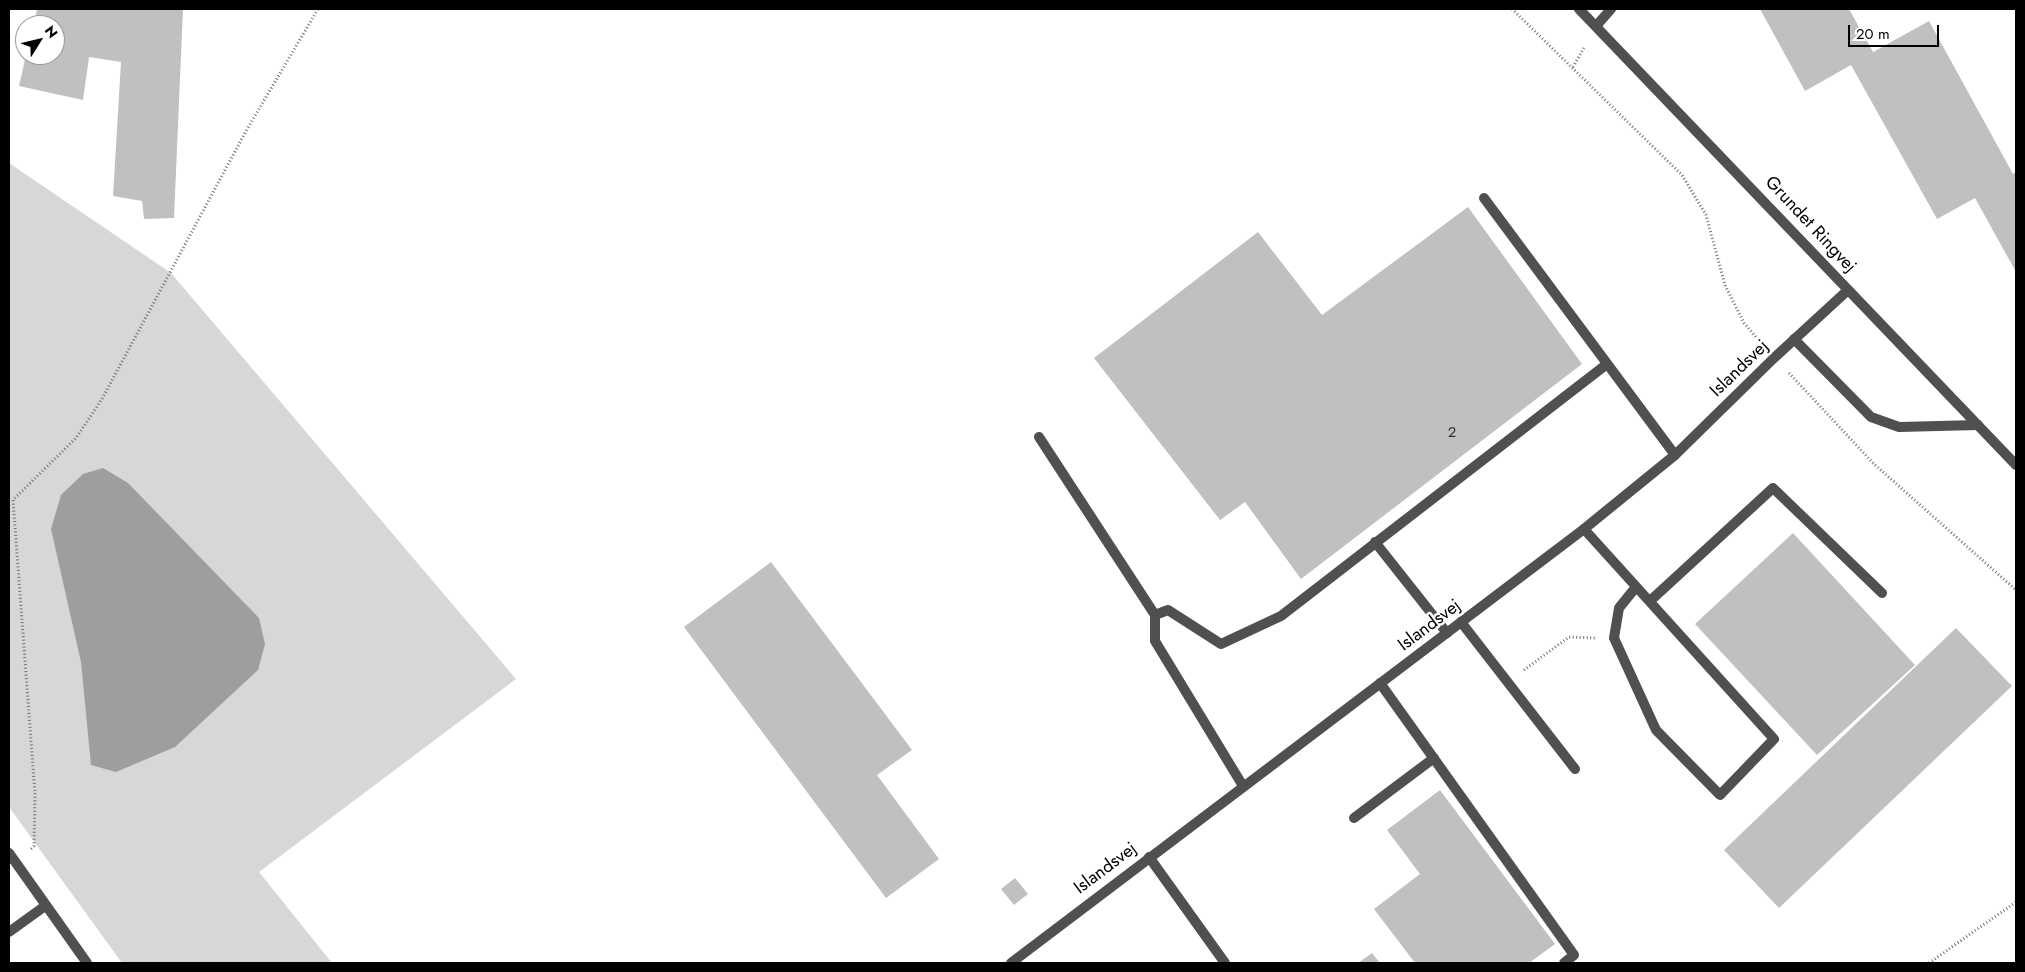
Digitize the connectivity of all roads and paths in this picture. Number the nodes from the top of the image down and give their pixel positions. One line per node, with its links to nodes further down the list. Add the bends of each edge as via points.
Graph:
1 (318, 9): 31 (path, via 246,131 102,399 76,438 13,500 35,794 34,846)
2 (1512, 9): 9 (path, via 1682,175 1706,216 1725,285 1744,323)
3 (1579, 9): 5 (street, Grundet Ringvej)
4 (1611, 9): 5 (street)
5 (1597, 24): 7 (street, Grundet Ringvej)
6 (1484, 198): 10 (street)
7 (1848, 290): 8 (street, Islandsvej); 11 (street, Grundet Ringvej)
8 (1794, 339): 9 (street, Islandsvej); 11 (street, via 1871,417 1899,427)
9 (1774, 358): 13 (street, Islandsvej); 18 (path, via 1874,464)
10 (1607, 364): 13 (street); 16 (street)
11 (1978, 425): 14 (street, Grundet Ringvej)
12 (1038, 437): 21 (street)
13 (1675, 455): 15 (street, Islandsvej)
14 (2016, 465)
15 (1584, 529): 17 (street); 22 (street, Islandsvej)
16 (1375, 542): 21 (street, via 1281,616 1221,644 1168,610); 23 (street)
17 (1636, 587): 20 (street); 24 (street, via 1619,608)
18 (2016, 590)
19 (1882, 593): 20 (street, via 1773,488)
20 (1650, 601): 24 (street, via 1774,739 1720,795 1656,730)
21 (1155, 615): 29 (street, via 1156,641)
22 (1461, 622): 23 (street, Islandsvej); 25 (street)
23 (1447, 632): 26 (street, Islandsvej)
24 (1614, 638): 25 (path, via 1569,637)
25 (1508, 682): 28 (street)
26 (1380, 683): 27 (street); 29 (street, Islandsvej)
27 (1434, 758): 30 (street); 39 (street, via 1574,955)
28 (1575, 769)
29 (1243, 786): 32 (street, Islandsvej)
30 (1354, 818)
31 (12, 856): 34 (street)
32 (1149, 857): 37 (street, Islandsvej); 38 (street)
33 (2016, 902): 40 (path)
34 (45, 906): 35 (street); 36 (street)
35 (9, 932)
36 (87, 963)
37 (1011, 963)
38 (1225, 963)
39 (1564, 963)
40 (1929, 963)

